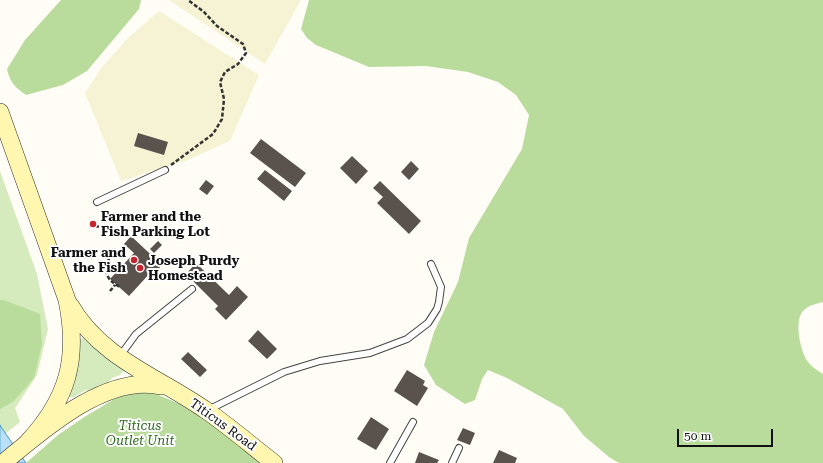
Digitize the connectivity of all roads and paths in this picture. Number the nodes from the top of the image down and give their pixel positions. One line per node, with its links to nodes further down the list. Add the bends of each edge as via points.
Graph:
1 (188, 0): 3 (path, via 217,26 243,44 246,53 238,64 225,72 220,82 224,98 222,119 214,134)
2 (0, 112): 13 (main road)
3 (164, 170): 4 (lane)
4 (97, 202)
5 (95, 226): 6 (path)
6 (102, 227)
7 (114, 248): 9 (path, via 105,273)
8 (431, 264): 16 (lane, via 441,287 437,309 428,323 407,339 370,353 320,361 284,372)
9 (115, 285): 10 (path); 12 (path)
10 (120, 287)
11 (192, 289): 14 (lane, via 136,334)
12 (110, 291)
13 (67, 300): 14 (main road, Titicus Road, via 76,316 90,332); 18 (main road, via 73,341 62,394 42,427)
14 (120, 358): 15 (main road, Titicus Road)
15 (171, 389): 16 (main road, Titicus Road); 18 (main road, Titicus Road, via 151,384 115,389 74,410)
16 (206, 410): 21 (main road, Titicus Road)
17 (412, 422): 22 (lane)
18 (27, 443): 20 (main road)
19 (459, 448): 23 (lane)
20 (3, 463)
21 (274, 463)
22 (390, 463)
23 (452, 463)

